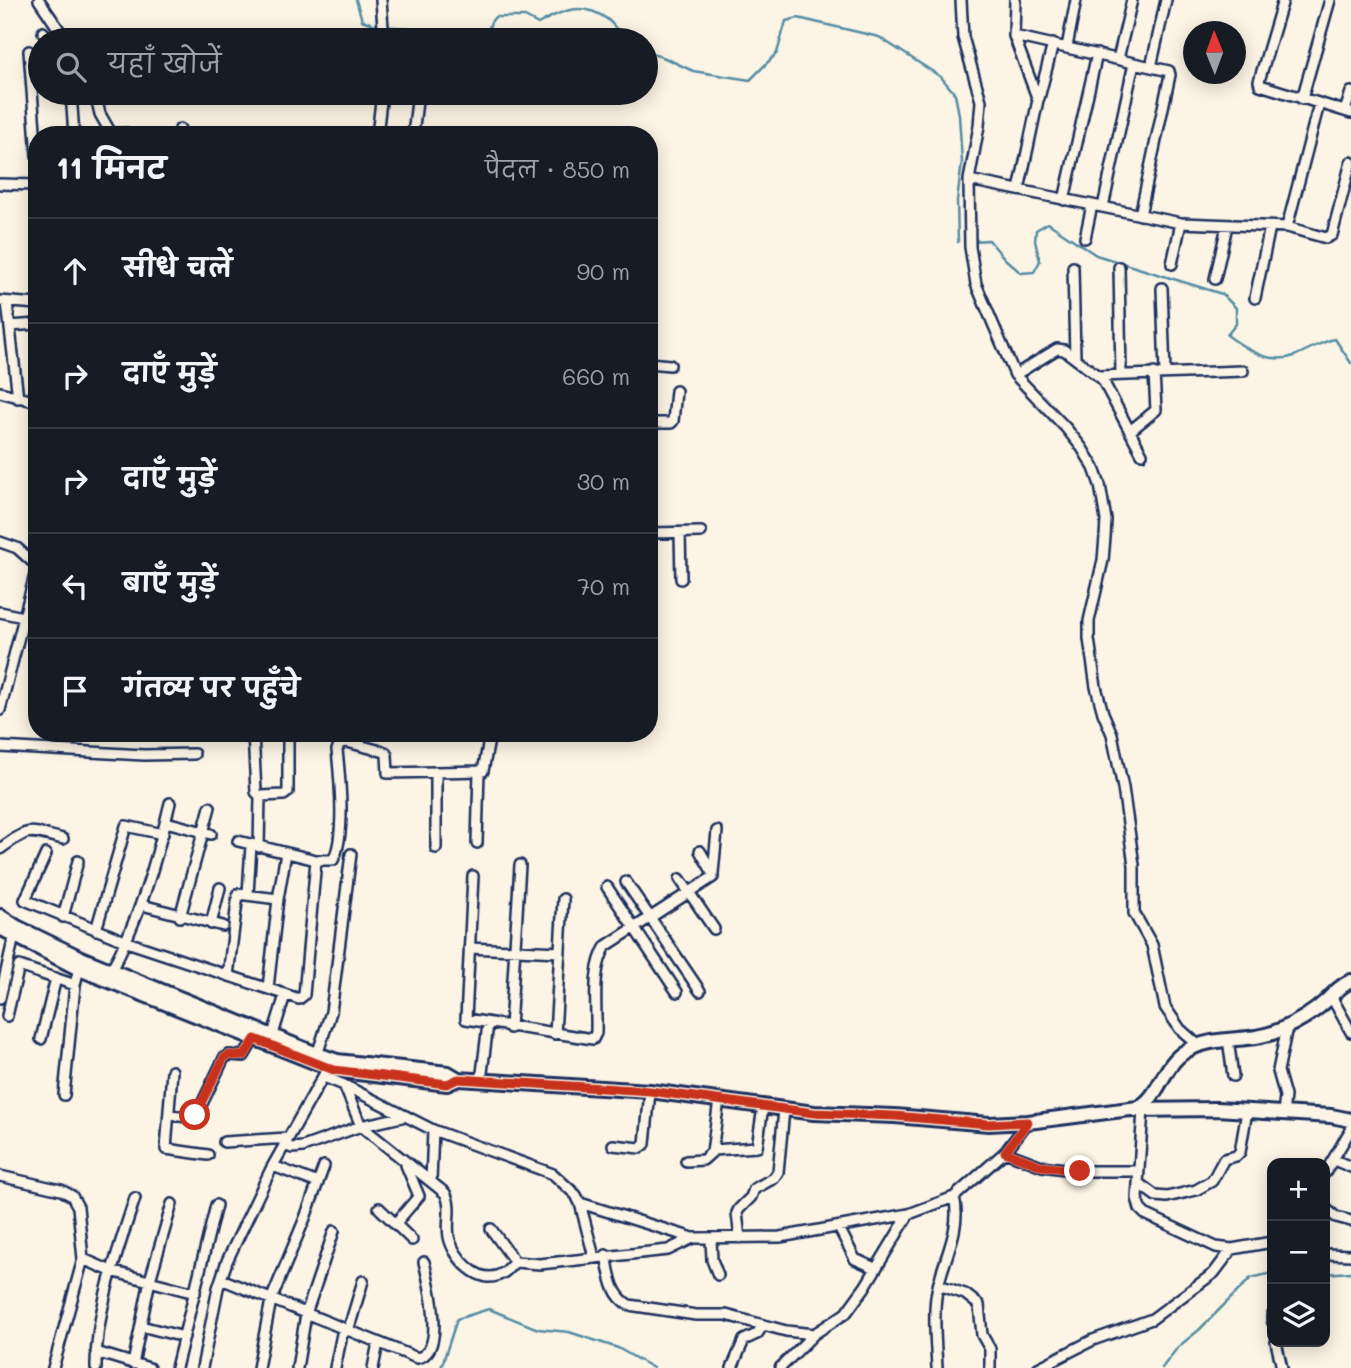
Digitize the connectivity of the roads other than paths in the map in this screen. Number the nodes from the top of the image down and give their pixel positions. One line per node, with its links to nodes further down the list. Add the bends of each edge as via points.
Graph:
1 (39, 0): 10 (street)
2 (381, 0): 11 (street)
3 (961, 0): 36 (street, via 962,29 981,101)
4 (1015, 0): 12 (street)
5 (1076, 0): 14 (street)
6 (1132, 0): 16 (street)
7 (1166, 0): 18 (street)
8 (1283, 0): 20 (street, via 1259,83)
9 (1330, 0): 20 (street)
10 (58, 28)
11 (383, 28)
12 (1014, 36): 13 (street); 21 (street)
13 (1053, 44): 14 (street); 21 (street)
14 (1067, 47): 15 (street)
15 (1097, 54): 16 (street); 40 (street)
16 (1118, 59): 17 (street)
17 (1134, 63): 18 (street); 42 (street)
18 (1152, 67): 43 (street, via 1170,75)
19 (1351, 92): 28 (street)
20 (1303, 99): 22 (street)
21 (1038, 100): 39 (street)
22 (1319, 104): 28 (street); 47 (street)
23 (33, 105): 29 (street)
24 (73, 105): 30 (street)
25 (98, 105): 31 (street)
26 (381, 105): 32 (street)
27 (417, 105): 33 (street)
28 (1348, 112)
29 (35, 126)
30 (74, 126)
31 (107, 126)
32 (378, 126)
33 (415, 126)
34 (1351, 162): 47 (street, via 1330,237)
35 (0, 175): 37 (street)
36 (969, 180): 39 (street); 65 (street, via 970,247 976,284)
37 (0, 184): 38 (street)
38 (28, 185)
39 (1019, 190): 40 (street)
40 (1064, 200): 41 (street)
41 (1092, 205): 42 (street); 48 (street)
42 (1103, 207): 43 (street)
43 (1140, 215): 44 (street)
44 (1181, 223): 45 (street); 49 (street)
45 (1227, 226): 46 (street); 52 (street)
46 (1270, 227): 47 (street); 54 (street)
47 (1287, 228)
48 (1085, 238)
49 (1172, 264)
50 (1073, 267): 59 (street)
51 (1119, 267): 66 (street)
52 (1214, 279)
53 (1162, 288): 64 (street)
54 (1255, 298)
55 (4, 302): 56 (street); 58 (street)
56 (28, 303)
57 (28, 325): 58 (street)
58 (10, 326): 70 (street)
59 (1075, 358): 65 (street, via 1058,349); 67 (street)
60 (658, 364): 61 (street)
61 (670, 365)
62 (1244, 371): 64 (street)
63 (1154, 373): 64 (street); 66 (street); 73 (street, via 1156,410)
64 (1165, 373)
65 (1015, 375): 161 (street, via 1082,448 1100,485 1105,537 1089,639 1096,687 1123,789 1134,913 1152,945 1165,1007 1180,1030)
66 (1121, 375): 67 (street)
67 (1099, 376): 73 (street)
68 (676, 391): 72 (street, via 673,421)
69 (0, 392): 70 (street)
70 (18, 398): 71 (street)
71 (28, 400)
72 (658, 423)
73 (1130, 431): 74 (street)
74 (1142, 454)
75 (658, 533): 76 (street)
76 (680, 533): 77 (street); 80 (street)
77 (701, 533)
78 (0, 542): 79 (street)
79 (28, 558)
80 (681, 579)
81 (28, 601): 83 (street)
82 (0, 612): 83 (street)
83 (24, 616): 84 (street); 85 (street)
84 (28, 617)
85 (0, 710)
86 (253, 742): 93 (street)
87 (288, 742): 93 (street, via 288,792)
88 (489, 742): 91 (street, via 483,771)
89 (0, 747): 90 (street)
90 (194, 754)
91 (479, 771): 92 (street); 102 (street)
92 (436, 772): 104 (street); 110 (street, via 388,773 385,752 340,743 336,854 333,860)
93 (260, 796): 103 (street)
94 (170, 803): 96 (street)
95 (210, 807): 98 (street)
96 (166, 822): 98 (street); 99 (street)
97 (717, 831): 113 (street)
98 (207, 833): 126 (street)
99 (163, 834): 123 (street); 133 (street, via 127,826)
100 (63, 839): 105 (street, via 23,832)
101 (238, 841): 103 (street)
102 (477, 843)
103 (255, 846): 108 (street); 120 (street)
104 (436, 848)
105 (0, 849)
106 (700, 851): 113 (street)
107 (46, 853): 125 (street, via 25,900)
108 (286, 853): 110 (street); 121 (street)
109 (351, 854): 162 (street, via 331,1012)
110 (316, 860): 148 (street, via 304,995 299,999)
111 (78, 861): 125 (street)
112 (520, 864): 137 (street)
113 (713, 873): 119 (street)
114 (472, 876): 136 (street)
115 (680, 879): 119 (street)
116 (626, 882): 127 (street)
117 (607, 887): 131 (street)
118 (220, 888): 128 (street)
119 (690, 892): 127 (street); 132 (street)
120 (248, 894): 121 (street); 141 (street, via 238,894)
121 (278, 899): 145 (street)
122 (563, 899): 138 (street)
123 (142, 905): 126 (street); 135 (street)
124 (0, 916): 134 (street)
125 (63, 917): 133 (street)
126 (180, 917): 128 (street)
127 (651, 917): 131 (street); 146 (street)
128 (211, 924): 129 (street)
129 (223, 926)
130 (0, 928): 134 (street)
131 (634, 928): 147 (street); 157 (street, via 602,953 595,1037)
132 (714, 929)
133 (96, 930): 135 (street)
134 (15, 931): 139 (street); 150 (street)
135 (127, 942): 140 (street); 141 (street)
136 (469, 947): 137 (street); 152 (street, via 465,1017)
137 (515, 950): 138 (street); 154 (street)
138 (560, 952): 157 (street)
139 (80, 963): 140 (street); 144 (street)
140 (109, 974): 156 (street)
141 (228, 976): 145 (street)
142 (56, 978): 144 (street); 151 (street, via 19,966); 158 (street)
143 (1351, 982): 149 (street)
144 (75, 985): 169 (street)
145 (268, 988): 148 (street)
146 (700, 991)
147 (677, 992)
148 (285, 995): 160 (street)
149 (1331, 996): 153 (street); 155 (street)
150 (0, 998)
151 (7, 1016)
152 (488, 1024): 154 (street); 166 (street)
153 (1287, 1027): 159 (street, via 1260,1037); 176 (street, via 1278,1071 1285,1096)
154 (510, 1028): 157 (street)
155 (1351, 1032)
156 (257, 1034): 160 (street); 177 (street, via 244,1056 224,1058 195,1115)
157 (555, 1034)
158 (41, 1039)
159 (1228, 1039): 161 (street); 165 (street)
160 (272, 1040): 162 (street)
161 (1198, 1045): 173 (street, via 1167,1068 1146,1104)
162 (316, 1058): 163 (street)
163 (327, 1068): 166 (street, via 447,1084 458,1079); 167 (street); 185 (street)
164 (172, 1071): 177 (street)
165 (1233, 1076)
166 (481, 1081): 168 (street)
167 (344, 1085): 178 (street); 181 (street)
168 (650, 1091): 170 (street); 186 (street, via 645,1144)
169 (64, 1095)
170 (719, 1100): 171 (street); 187 (street)
171 (762, 1107): 172 (street); 187 (street, via 757,1147)
172 (784, 1110): 180 (street, via 989,1124); 216 (street, via 778,1172 754,1189 739,1209)
173 (1128, 1110): 174 (street); 180 (street)
174 (1143, 1110): 175 (street); 197 (street)
175 (1247, 1111): 176 (street); 201 (street, via 1241,1152 1224,1159 1207,1186 1167,1197 1156,1196)
176 (1283, 1114): 179 (street)
177 (169, 1115): 189 (street, via 166,1149)
178 (407, 1115): 181 (street); 183 (street)
179 (1351, 1120)
180 (1028, 1122): 188 (street)
181 (361, 1126): 185 (street, via 303,1147 292,1148); 192 (street)
182 (1351, 1129): 190 (street)
183 (433, 1130): 199 (street); 204 (street, via 553,1174)
184 (224, 1142): 185 (street)
185 (286, 1142): 194 (street)
186 (613, 1145)
187 (713, 1150): 191 (street, via 704,1160)
188 (1005, 1152): 197 (street, via 1042,1166); 202 (street)
189 (208, 1156)
190 (1334, 1160): 193 (street); 196 (street)
191 (685, 1161)
192 (406, 1164): 199 (street); 211 (street, via 419,1196)
193 (1330, 1165)
194 (273, 1166): 200 (street); 231 (street)
195 (324, 1166): 200 (street)
196 (1351, 1167)
197 (1139, 1171): 201 (street)
198 (0, 1176): 225 (street, via 72,1196 78,1207)
199 (430, 1181): 227 (street, via 448,1197 449,1236 462,1261 474,1272 491,1276)
200 (318, 1183): 236 (street)
201 (1138, 1183): 220 (street, via 1138,1204 1145,1214 1216,1247)
202 (954, 1197): 209 (street); 234 (street, via 955,1228)
203 (135, 1198): 229 (street)
204 (580, 1203): 215 (street); 224 (street)
205 (172, 1204): 232 (street)
206 (216, 1205): 235 (street)
207 (379, 1208): 211 (street)
208 (1330, 1212): 210 (street)
209 (909, 1214): 212 (street); 228 (street)
210 (1351, 1221)
211 (395, 1224): 218 (street)
212 (839, 1228): 216 (street); 228 (street, via 855,1259)
213 (491, 1229): 227 (street)
214 (334, 1231): 237 (street)
215 (693, 1238): 217 (street); 222 (street, via 668,1250)
216 (740, 1238): 217 (street)
217 (711, 1239): 230 (street)
218 (412, 1240)
219 (1267, 1243): 220 (street)
220 (1232, 1249): 260 (street, via 1214,1273 1152,1319 1093,1340)
221 (1330, 1254): 223 (street)
222 (606, 1255): 224 (street); 238 (street, via 612,1285 629,1306 726,1315)
223 (1351, 1255)
224 (594, 1257): 227 (street, via 540,1264)
225 (83, 1259): 229 (street); 247 (street)
226 (424, 1262): 243 (street, via 434,1311 428,1353 412,1357)
227 (516, 1262)
228 (875, 1268): 241 (street, via 846,1313)
229 (111, 1271): 232 (street); 245 (street)
230 (718, 1275)
231 (221, 1279): 236 (street); 251 (street)
232 (150, 1280): 235 (street); 239 (street)
233 (363, 1281): 240 (street)
234 (939, 1285): 258 (street); 259 (street, via 979,1305 982,1335 990,1346)
235 (195, 1293): 242 (street)
236 (271, 1300): 237 (street); 252 (street)
237 (306, 1314): 240 (street); 253 (street)
238 (763, 1325): 241 (street); 256 (street, via 744,1340)
239 (141, 1326): 242 (street); 246 (street)
240 (346, 1330): 243 (street); 254 (street)
241 (814, 1334): 257 (street)
242 (184, 1337): 250 (street)
243 (378, 1343): 255 (street)
244 (1277, 1347): 261 (street)
245 (96, 1352): 246 (street); 248 (street)
246 (133, 1364): 249 (street)
247 (53, 1368)
248 (96, 1368)
249 (149, 1368)
250 (176, 1368)
251 (202, 1368)
252 (258, 1368)
253 (297, 1368)
254 (335, 1368)
255 (373, 1368)
256 (732, 1368)
257 (780, 1368)
258 (937, 1368)
259 (989, 1368)
260 (1038, 1368)
261 (1282, 1368)

